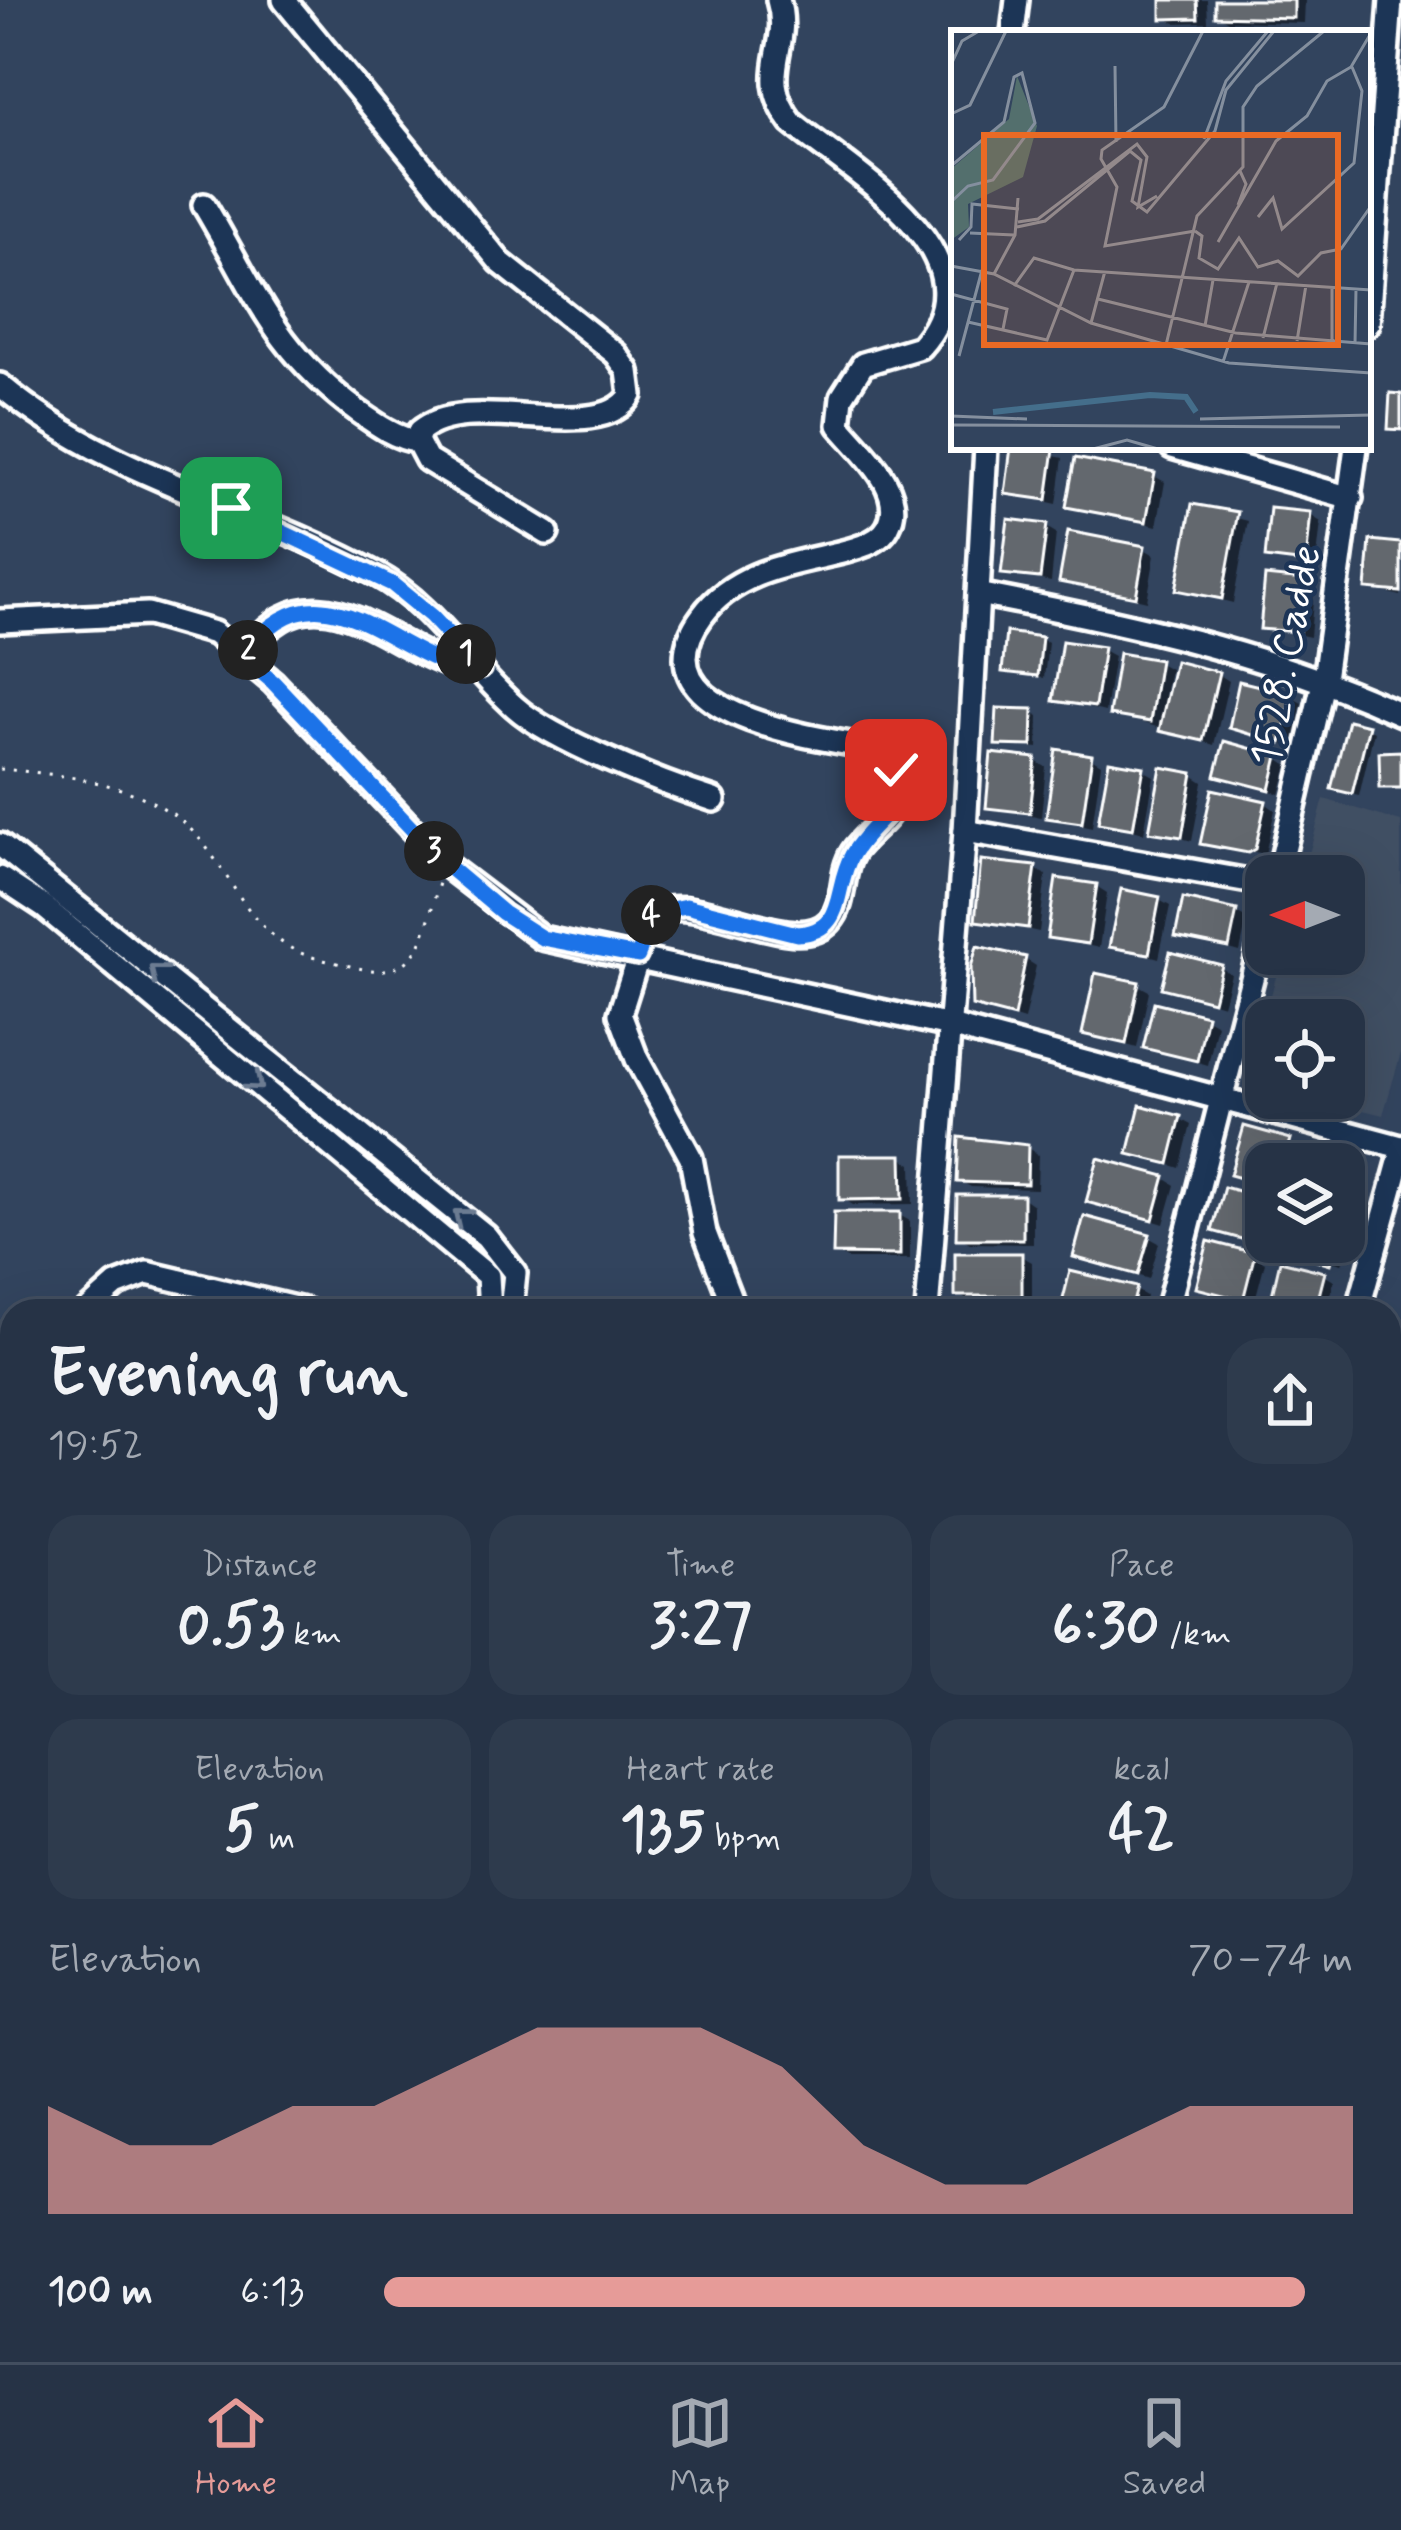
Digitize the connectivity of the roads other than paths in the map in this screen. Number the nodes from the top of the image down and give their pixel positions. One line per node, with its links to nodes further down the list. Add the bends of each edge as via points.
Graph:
1 (284, 0): 11 (street, via 478,238 524,284 607,345 631,381 627,402 613,410 454,414 424,426)
2 (778, 0): 29 (street, via 782,31 772,72 780,105 919,227 936,254 942,296 920,347 863,364 842,397 839,425 892,497 884,534 862,548 769,568 728,589 697,623 687,667 697,688 732,715 882,752 896,770 899,795 848,861 837,910 822,928 797,934 676,906 652,913)
3 (1017, 0): 5 (street)
4 (1391, 0): 6 (street)
5 (1013, 30)
6 (1380, 42): 7 (street)
7 (1391, 170): 9 (street)
8 (204, 205): 11 (street, via 277,336 373,422)
9 (1371, 270)
10 (0, 385): 20 (street, via 60,429 392,584)
11 (417, 441): 16 (street, via 440,470)
12 (986, 450): 17 (street)
13 (1183, 450): 15 (street)
14 (1356, 450): 15 (street, 1528. Cadde)
15 (1352, 498): 21 (street, 1528. Cadde)
16 (547, 532)
17 (978, 594): 21 (street, via 1182,637); 24 (street)
18 (0, 621): 19 (street, via 148,614 214,633)
19 (243, 657): 20 (street, via 282,620 329,613 370,621 462,670); 29 (street, via 446,865 542,938)
20 (481, 669): 23 (street, via 535,722)
21 (1324, 679): 22 (street); 26 (street, 1528. Cadde)
22 (1401, 714)
23 (714, 800)
24 (965, 831): 28 (street); 31 (street)
25 (0, 845): 37 (street, one-way to 25, via 515,1273 485,1237)
26 (1283, 855)
27 (0, 878): 36 (street, one-way to 36, via 488,1276)
28 (1245, 880)
29 (638, 956): 31 (street); 38 (street, via 620,1014 691,1158 705,1233)
30 (1253, 975): 32 (street)
31 (950, 1026): 32 (street); 39 (street)
32 (1221, 1097): 33 (street); 40 (street)
33 (1401, 1151): 41 (street)
34 (100, 1299): 35 (street, via 147,1273)
35 (257, 1299)
36 (489, 1299)
37 (513, 1299)
38 (730, 1299)
39 (928, 1299)
40 (1170, 1299)
41 (1361, 1299)

